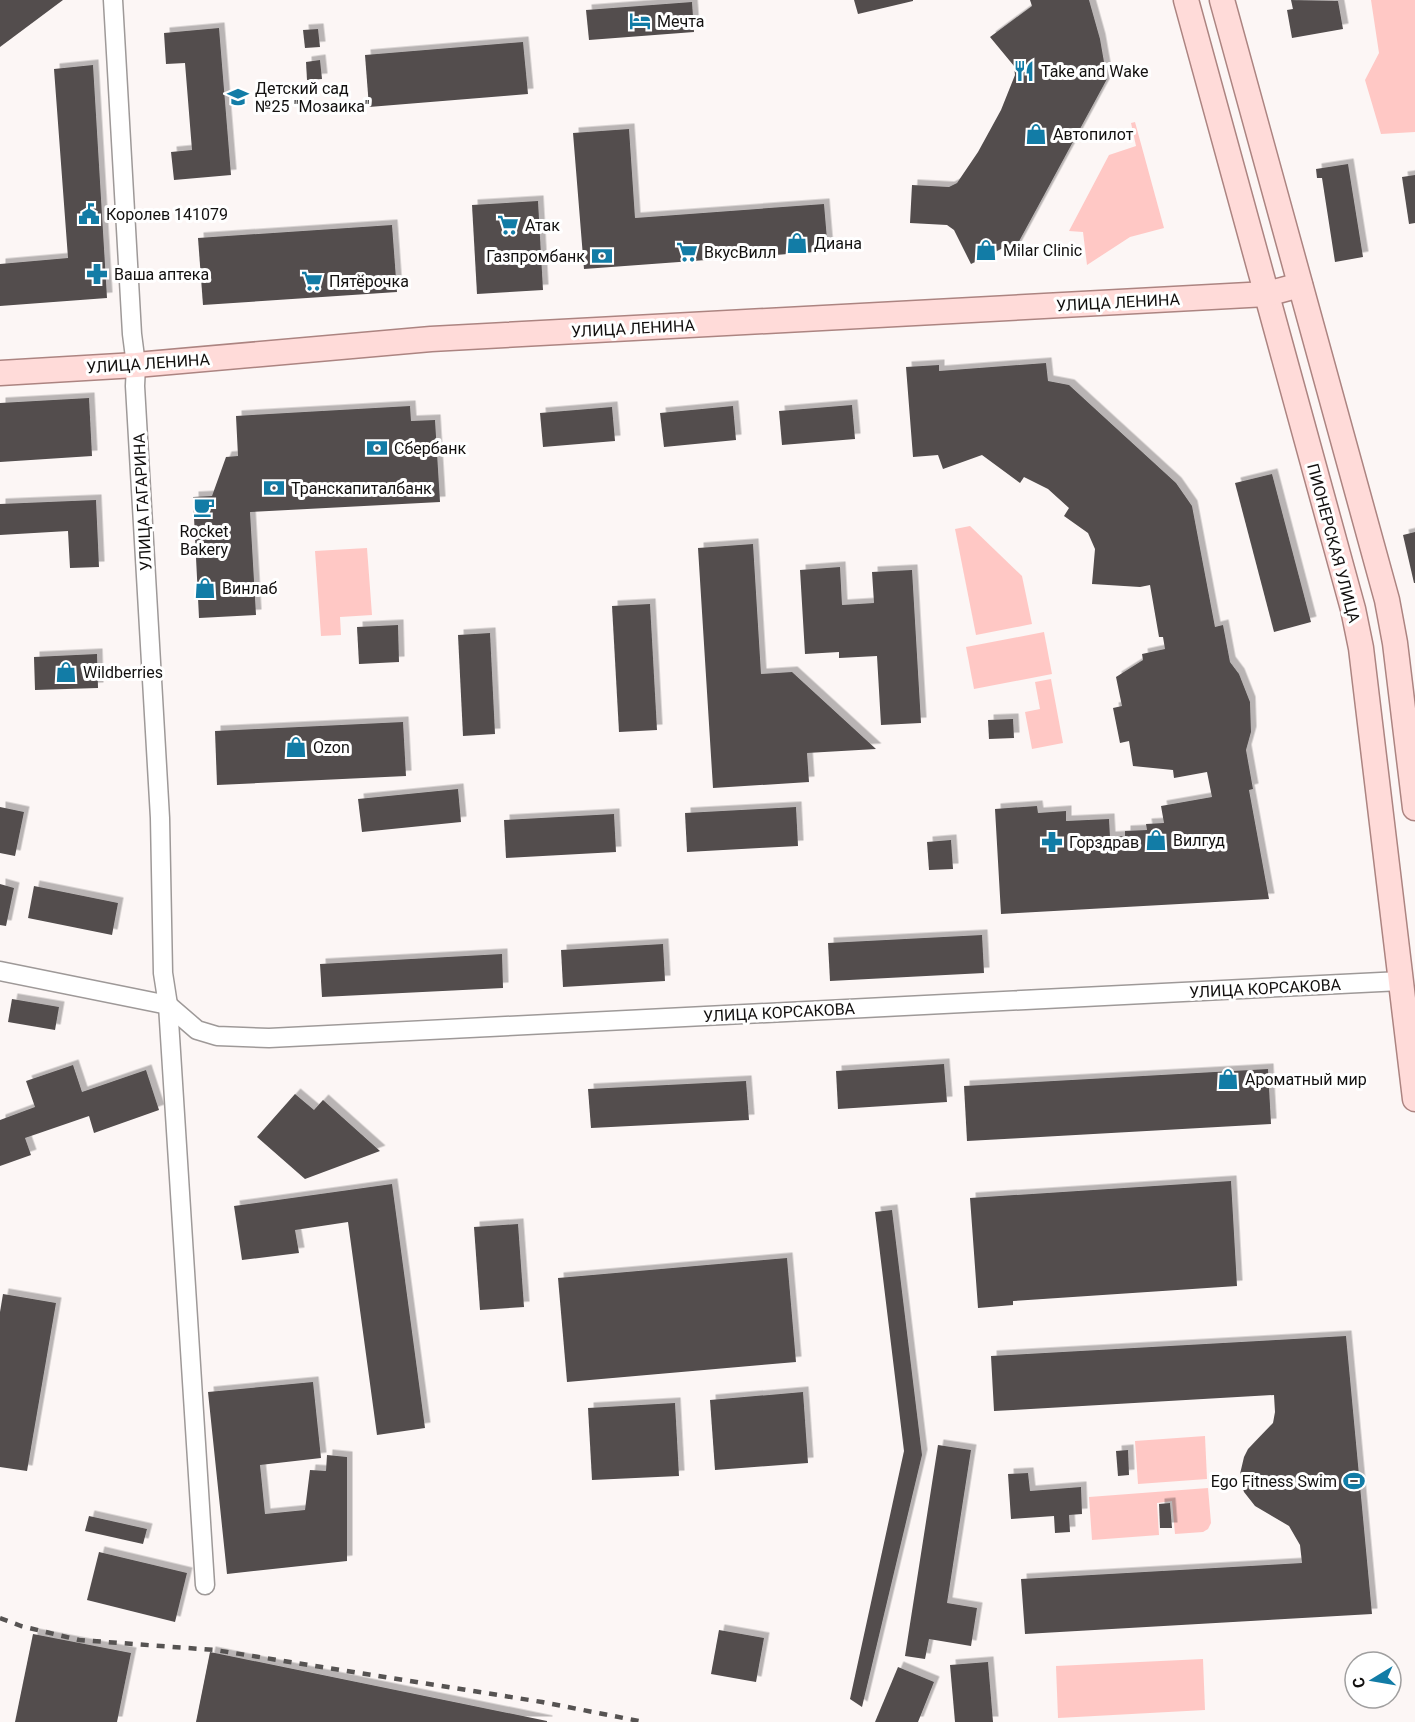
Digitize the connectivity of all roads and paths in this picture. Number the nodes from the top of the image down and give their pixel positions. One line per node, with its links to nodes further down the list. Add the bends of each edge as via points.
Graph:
1 (113, 0): 6 (street, УЛИЦА ГАГАРИНА)
2 (1186, 0): 5 (main road, ПИОНЕРСКАЯ УЛИЦА)
3 (1222, 0): 4 (main road)
4 (1300, 285): 5 (main road, УЛИЦА ЛЕНИНА); 8 (main road, via 1387,600)
5 (1267, 294): 6 (main road, УЛИЦА ЛЕНИНА, via 431,339); 10 (main road, ПИОНЕРСКАЯ УЛИЦА, via 1361,648)
6 (136, 365): 7 (main road, УЛИЦА ЛЕНИНА); 11 (street, УЛИЦА ГАГАРИНА)
7 (0, 373)
8 (1415, 808)
9 (0, 971): 11 (street)
10 (1401, 981): 11 (street, УЛИЦА КОРСАКОВА, via 269,1038 218,1036 197,1030); 12 (main road, ПИОНЕРСКАЯ УЛИЦА)
11 (168, 1005): 13 (street, УЛИЦА ГАГАРИНА)
12 (1415, 1099)
13 (205, 1585)

